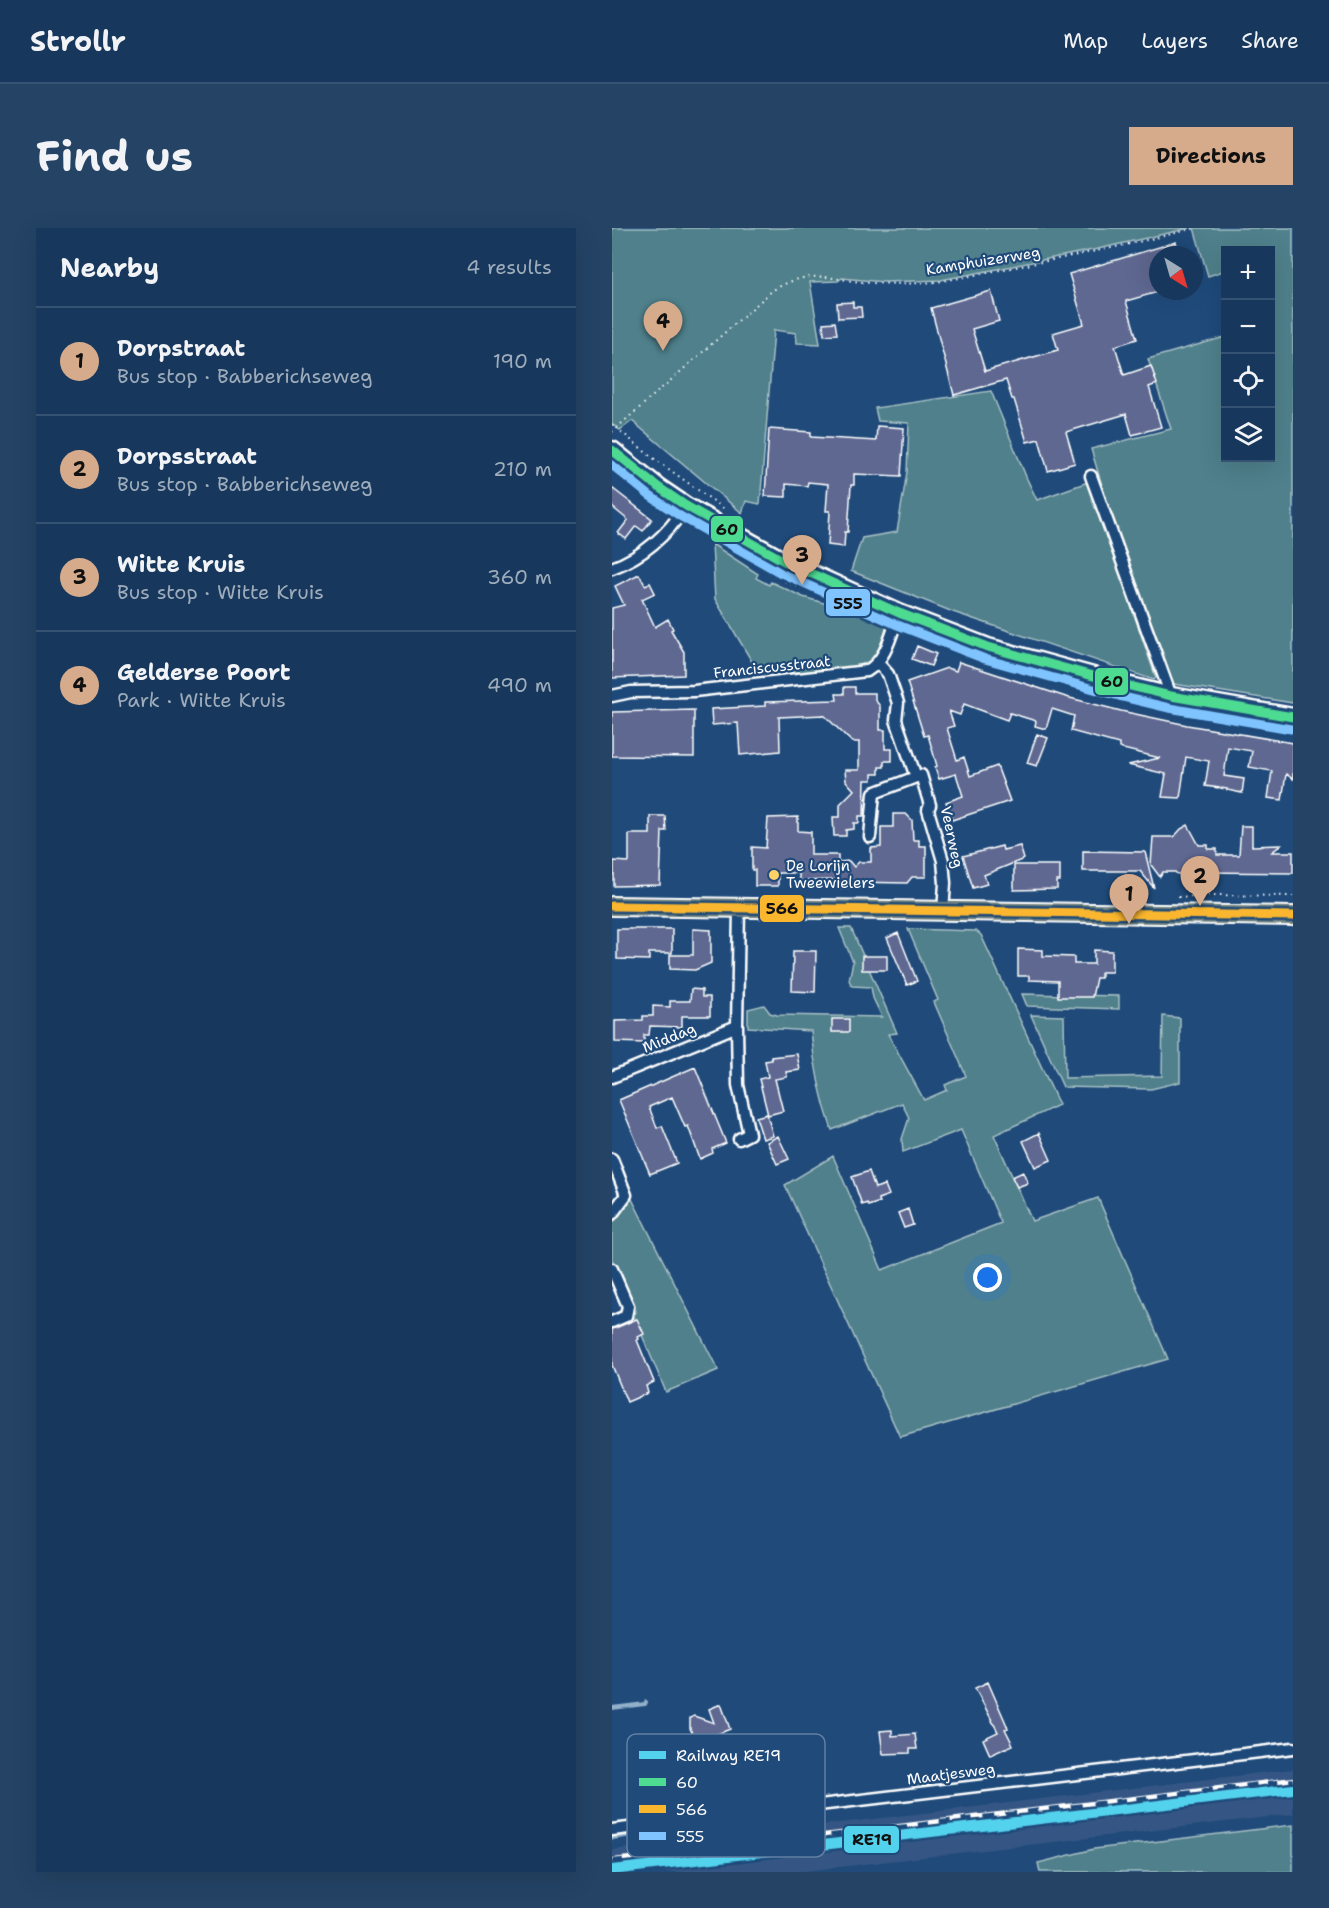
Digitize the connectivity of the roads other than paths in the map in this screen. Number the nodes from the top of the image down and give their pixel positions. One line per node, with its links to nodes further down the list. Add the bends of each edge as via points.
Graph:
1 (612, 450): 3 (main road)
2 (1091, 476): 8 (street)
3 (686, 506): 4 (street, via 672,527 650,547); 5 (main road, via 786,562)
4 (612, 568)
5 (899, 613): 6 (street); 8 (main road, via 988,647)
6 (878, 663): 7 (street, Franciscusstraat, via 867,671 694,691); 10 (street, Veerweg, via 888,674 898,703 896,720)
7 (612, 696)
8 (1171, 696): 9 (main road)
9 (1293, 717)
10 (916, 777): 11 (street, via 874,793); 14 (street, Veerweg, via 921,775 943,861)
11 (870, 837)
12 (612, 906): 13 (main road)
13 (739, 909): 14 (main road); 16 (street)
14 (943, 912): 15 (main road)
15 (1293, 916)
16 (737, 1026): 17 (street, Middag); 18 (street, via 738,1085 749,1134)
17 (612, 1077)
18 (739, 1139)
19 (612, 1160): 20 (street, via 626,1195)
20 (612, 1214)
21 (612, 1269): 22 (street, via 628,1306 626,1316)
22 (612, 1322)
23 (1293, 1748): 24 (street, Maatjesweg)
24 (825, 1804)
25 (627, 1828): 26 (street, Maatjesweg)
26 (612, 1830)

